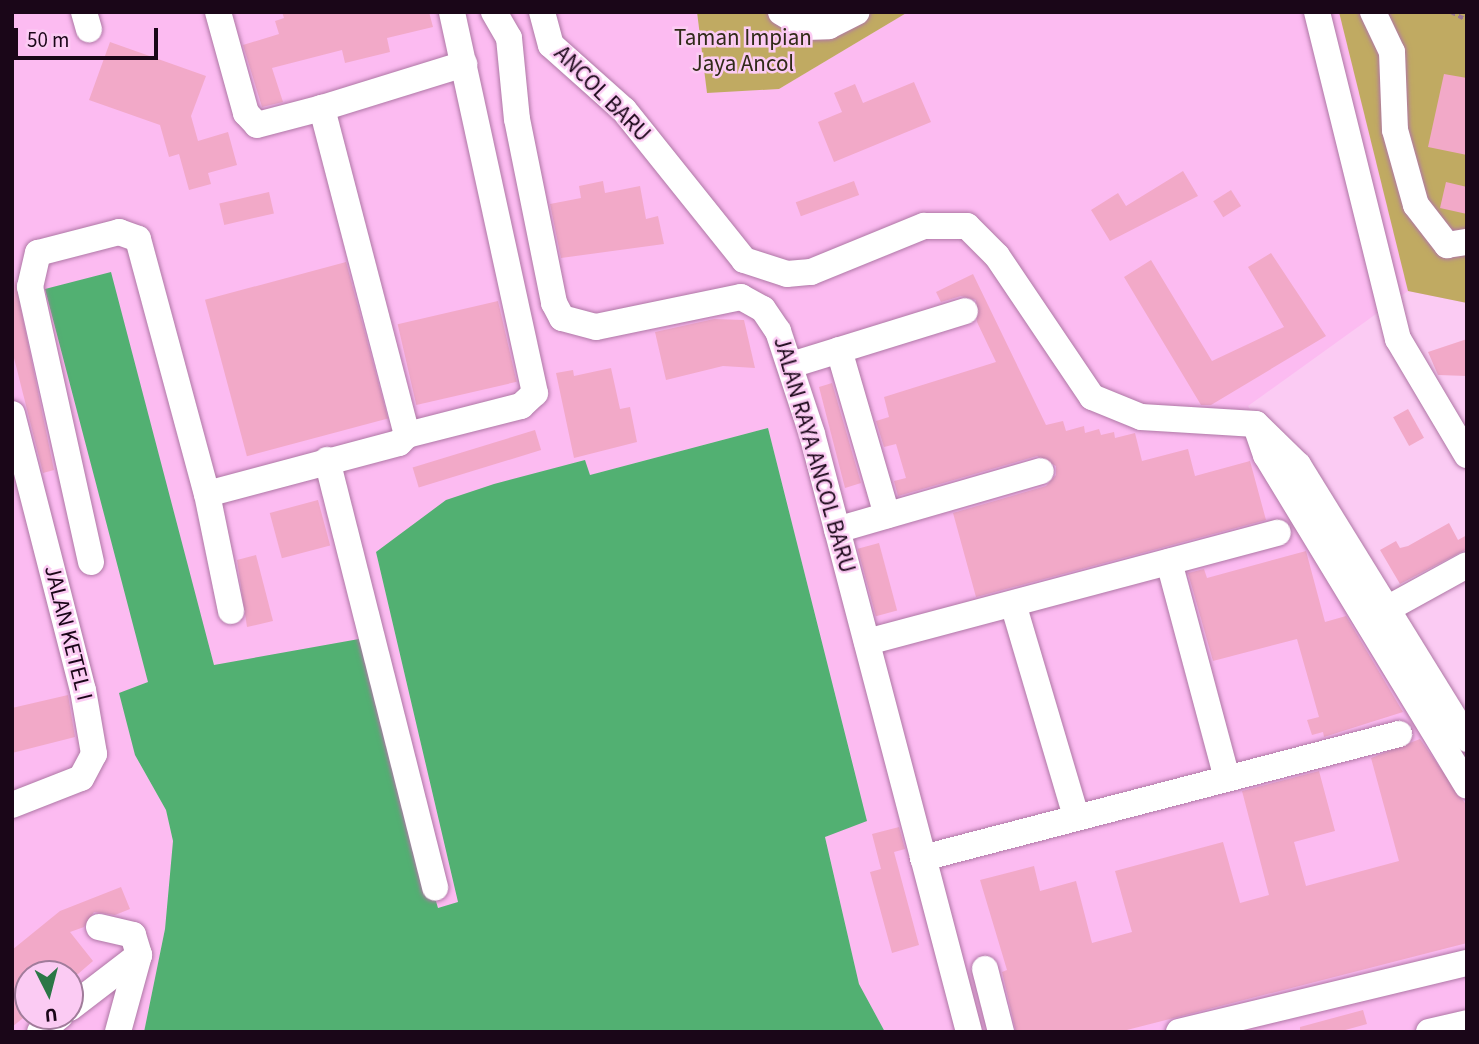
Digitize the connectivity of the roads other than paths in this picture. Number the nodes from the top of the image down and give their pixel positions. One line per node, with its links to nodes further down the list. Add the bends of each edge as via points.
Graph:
1 (452, 12): 11 (lane)
2 (495, 12): 10 (lane, JALAN RAYA ANCOL BARU)
3 (519, 12): 10 (lane)
4 (542, 12): 18 (lane, ANCOL BARU, via 551,45 624,110 744,260 787,274 832,266 924,226 967,226 996,256 1092,397 1141,417)
5 (781, 12): 6 (lane, via 806,27 829,26)
6 (857, 12)
7 (1317, 12): 20 (lane, via 1398,339)
8 (1373, 12): 13 (lane, via 1396,71 1395,130 1402,168 1423,221)
9 (225, 14): 12 (lane, via 246,113 257,125)
10 (509, 38): 16 (lane, JALAN RAYA ANCOL BARU, via 517,119 554,303 562,318 596,327 741,297 772,319)
11 (464, 64): 12 (lane); 19 (lane, via 535,393 521,406)
12 (322, 108): 19 (lane)
13 (1460, 249)
14 (965, 311): 15 (lane)
15 (839, 350): 16 (lane); 24 (lane)
16 (790, 365): 25 (lane, JALAN RAYA ANCOL BARU)
17 (12, 414): 38 (lane, JALAN KETEL I, via 94,754 80,778)
18 (1256, 424): 31 (lane, via 1298,465); 37 (lane, via 1266,455)
19 (407, 435): 21 (lane, via 399,443)
20 (1467, 455)
21 (327, 460): 23 (lane); 41 (lane)
22 (1041, 471): 24 (lane)
23 (207, 494): 27 (lane, via 138,239 119,232 38,253 30,286); 32 (lane)
24 (887, 515): 25 (lane)
25 (837, 530): 33 (lane, JALAN RAYA ANCOL BARU)
26 (1278, 533): 28 (lane)
27 (91, 562)
28 (1169, 562): 30 (lane); 36 (lane)
29 (1467, 565): 31 (lane)
30 (1014, 607): 33 (lane); 39 (lane)
31 (1387, 609): 35 (lane)
32 (231, 611)
33 (867, 642): 40 (lane, JALAN RAYA ANCOL BARU)
34 (1399, 734): 36 (lane)
35 (1467, 739)
36 (1227, 778): 39 (lane)
37 (1467, 786)
38 (12, 805)
39 (1076, 816): 40 (lane)
40 (923, 858): 49 (lane, JALAN RAYA ANCOL BARU)
41 (435, 888)
42 (99, 926): 43 (lane, via 133,935)
43 (139, 955): 46 (lane); 48 (lane)
44 (1467, 963): 51 (lane)
45 (985, 969): 50 (lane)
46 (84, 997)
47 (1467, 1023): 52 (lane)
48 (118, 1032)
49 (968, 1032)
50 (1000, 1032)
51 (1180, 1032)
52 (1429, 1032)

